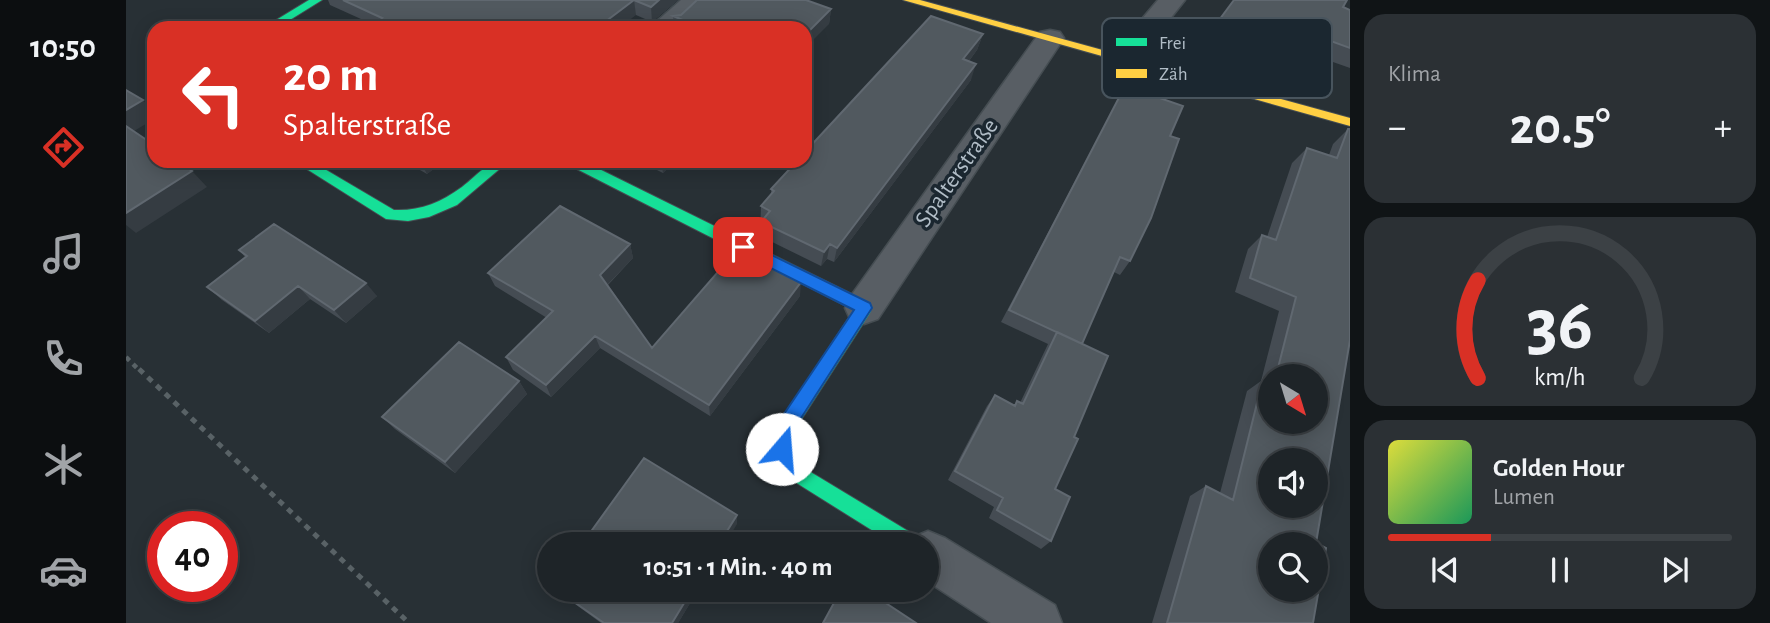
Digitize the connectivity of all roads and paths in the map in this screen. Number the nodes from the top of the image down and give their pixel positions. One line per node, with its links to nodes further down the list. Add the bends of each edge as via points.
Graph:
1 (317, 0): 6 (street)
2 (697, 0): 7 (street)
3 (908, 0): 8 (street)
4 (1172, 0): 5 (street)
5 (1157, 18)
6 (281, 21)
7 (672, 21)
8 (1050, 38): 9 (street); 15 (street, Spalterstraße)
9 (1102, 52)
10 (1265, 98): 11 (street)
11 (1350, 122)
12 (313, 168): 13 (street, via 405,219 442,210)
13 (493, 168)
14 (586, 168): 15 (street)
15 (864, 308): 17 (street, Spalterstraße, via 790,420 782,449 793,471)
16 (126, 357): 19 (path)
17 (892, 532)
18 (939, 562): 20 (street)
19 (409, 623)
20 (1037, 623)

